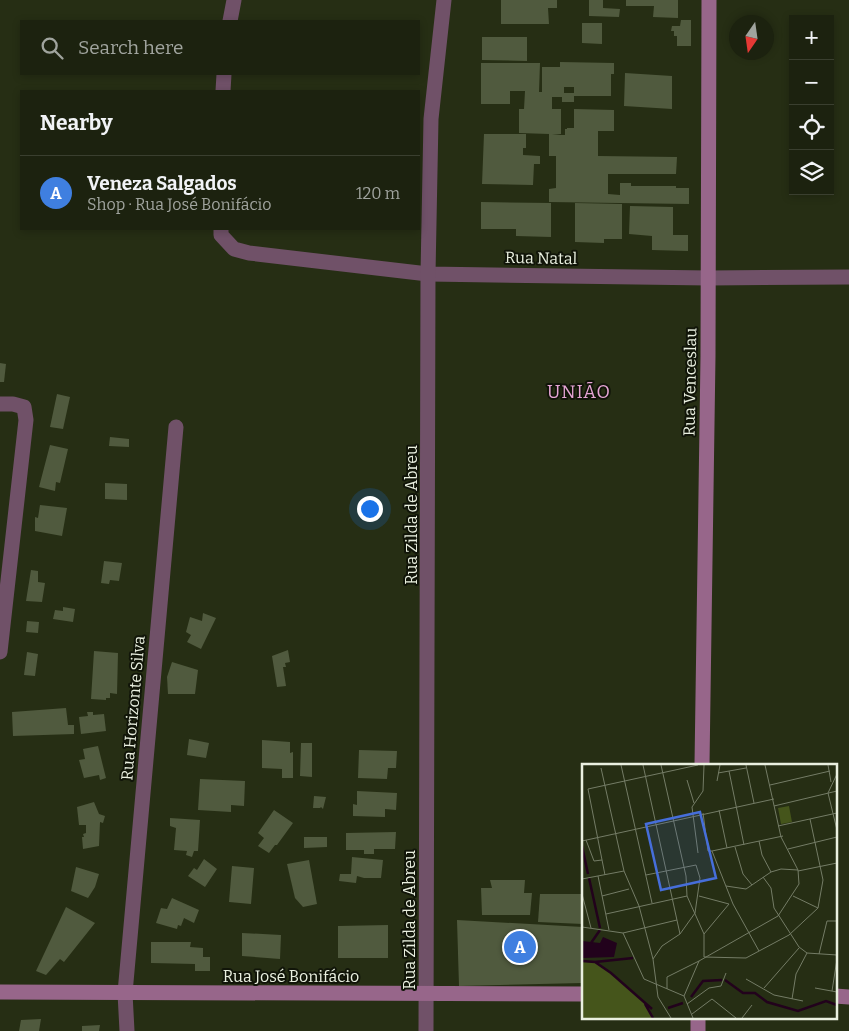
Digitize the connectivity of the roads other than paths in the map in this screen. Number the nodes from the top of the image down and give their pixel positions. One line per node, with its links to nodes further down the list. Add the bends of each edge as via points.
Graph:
1 (234, 0): 4 (street)
2 (444, 0): 8 (street, Rua Zilda de Abreu, via 431,120)
3 (709, 0): 10 (street, Rua Venceslau)
4 (230, 20)
5 (224, 75): 6 (street)
6 (223, 90)
7 (222, 230): 8 (street, Rua Natal, via 221,234 234,248 249,253)
8 (428, 274): 10 (street, Rua Natal); 17 (street, Rua Zilda de Abreu)
9 (849, 277): 10 (street, Rua Natal)
10 (709, 278): 14 (street, Rua Venceslau)
11 (0, 404): 13 (street, via 24,407 26,420)
12 (176, 427): 16 (street, Rua Horizonte Silva)
13 (0, 652)
14 (702, 764)
15 (0, 992): 16 (street, Rua José Bonifácio)
16 (125, 992): 17 (street, Rua José Bonifácio); 22 (street, Rua Horizonte Silva)
17 (426, 994): 18 (street, Rua José Bonifácio); 23 (street, Rua Zilda de Abreu)
18 (582, 994)
19 (836, 996): 20 (street)
20 (849, 997)
21 (698, 1018): 24 (street)
22 (127, 1031)
23 (426, 1031)
24 (698, 1031)

